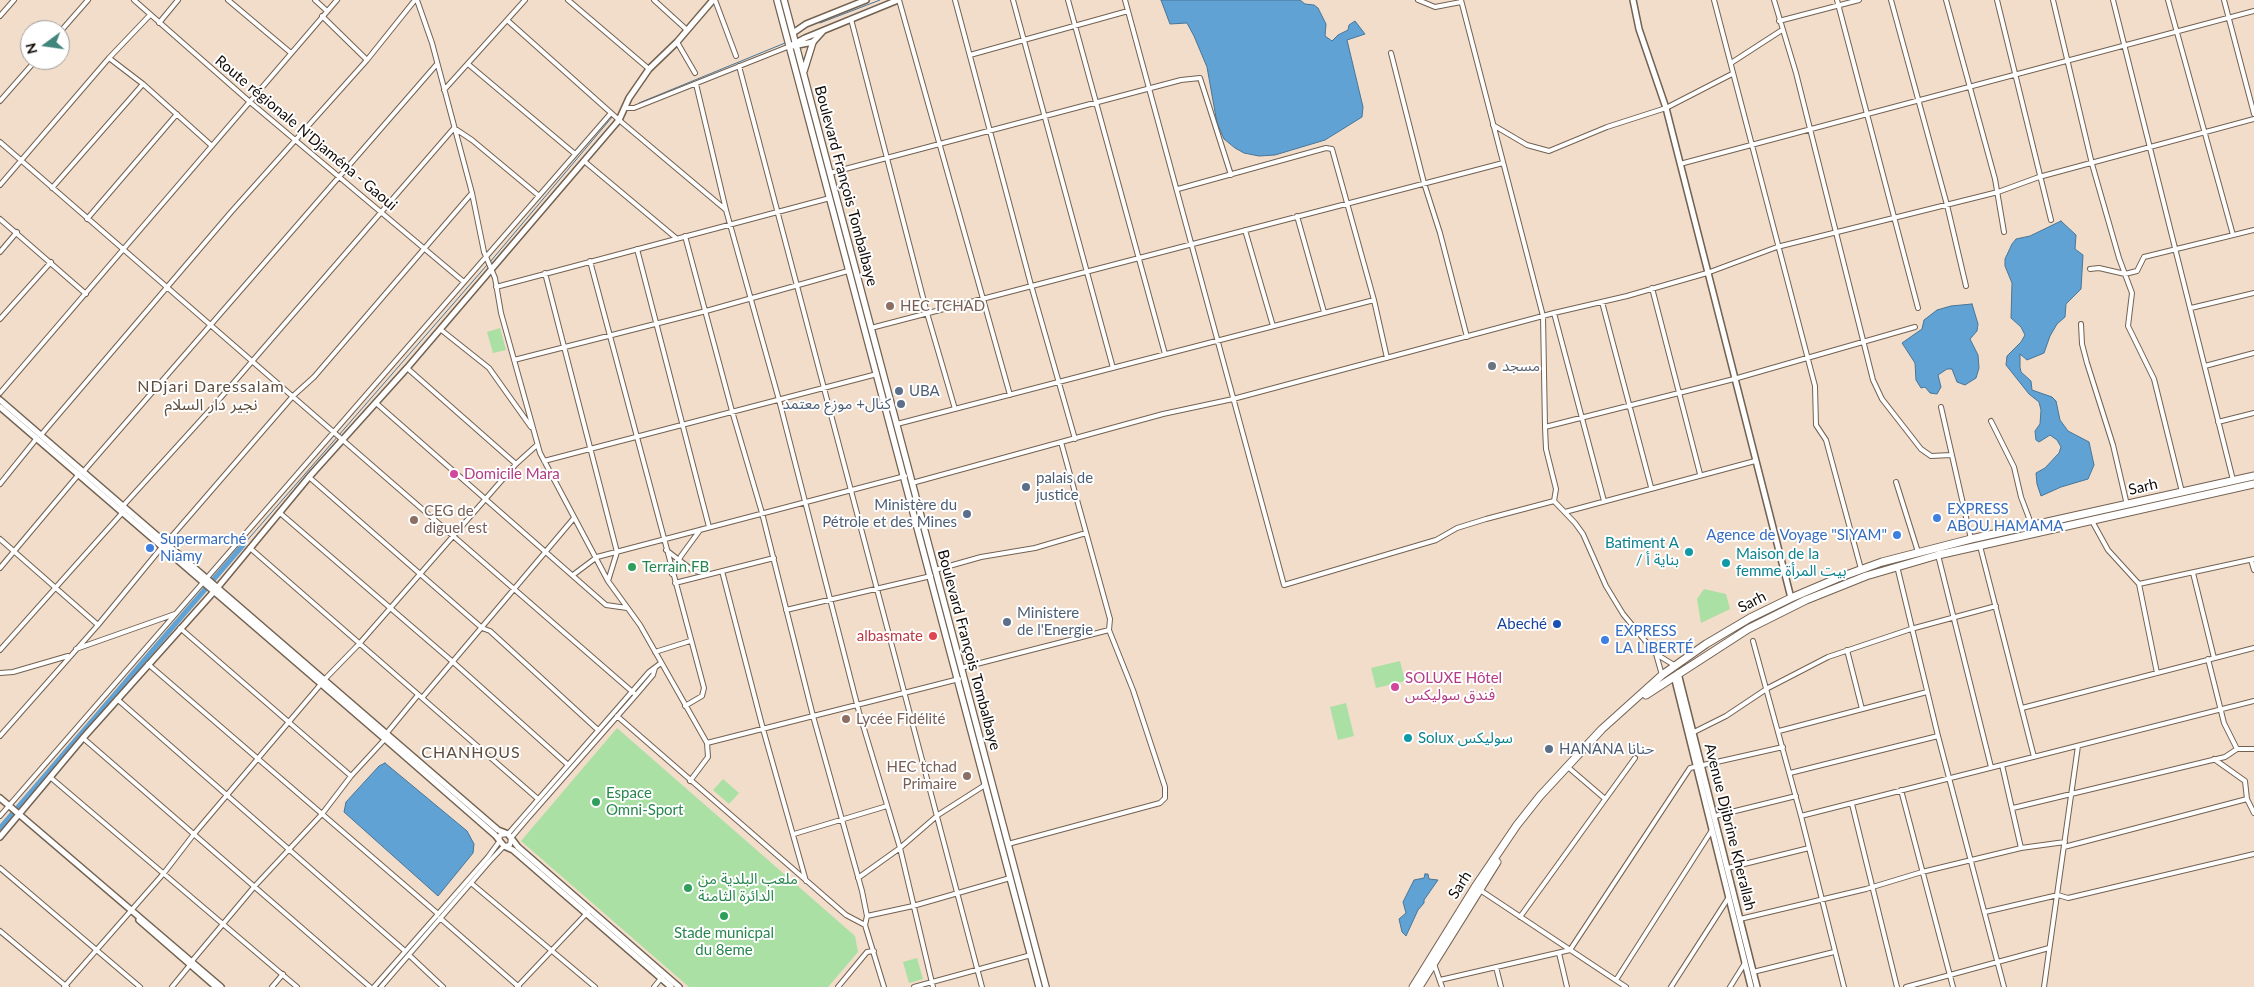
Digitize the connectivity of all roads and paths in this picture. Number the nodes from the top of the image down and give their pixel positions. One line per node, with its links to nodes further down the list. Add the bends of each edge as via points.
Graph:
1 (14, 0): 39 (street)
2 (88, 0): 44 (street)
3 (134, 0): 38 (street, Route régionale N'Djaména - Gaoui)
4 (178, 0): 46 (street)
5 (228, 0): 60 (street)
6 (315, 0): 35 (street)
7 (337, 0): 35 (street)
8 (416, 0): 65 (street); 68 (street)
9 (526, 0): 43 (street)
10 (568, 0): 71 (street)
11 (654, 0): 49 (street)
12 (714, 0): 49 (street); 63 (street)
13 (777, 0): 58 (main road, Boulevard François Tombalbaye)
14 (784, 0): 53 (main road, Boulevard François Tombalbaye)
15 (866, 0): 48 (street)
16 (899, 0): 42 (street); 103 (street)
17 (955, 0): 62 (street)
18 (1013, 0): 55 (street)
19 (1068, 0): 47 (street)
20 (1125, 0): 36 (street)
21 (1418, 0): 33 (street, via 1434,7)
22 (1633, 0): 87 (street, via 1639,29)
23 (1714, 0): 67 (street)
24 (1774, 0): 45 (street)
25 (1859, 0): 34 (street)
26 (1891, 0): 82 (street)
27 (1946, 0): 79 (street)
28 (1996, 0): 76 (street)
29 (2053, 0): 66 (street)
30 (2113, 0): 59 (street)
31 (2168, 0): 52 (street)
32 (2224, 0): 41 (street)
33 (1461, 1): 95 (street)
34 (1838, 2): 45 (street); 90 (street)
35 (327, 11): 40 (street)
36 (1128, 11): 47 (street); 80 (street)
37 (2254, 11): 41 (street)
38 (150, 15): 46 (street, Route régionale N'Djaména - Gaoui); 64 (street)
39 (0, 16)
40 (322, 16): 60 (street); 65 (street)
41 (2229, 18): 52 (street); 91 (street)
42 (851, 19): 50 (street); 107 (street)
43 (507, 20): 69 (street); 88 (street)
44 (70, 21)
45 (1780, 21): 51 (street)
46 (159, 23): 84 (street, Route régionale N'Djaména - Gaoui)
47 (1075, 26): 55 (street); 85 (street)
48 (799, 28): 53 (street); 54 (street)
49 (687, 30): 56 (street)
50 (824, 30): 54 (street); 57 (street)
51 (1782, 30): 67 (street); 97 (street)
52 (2177, 32): 59 (street); 99 (street)
53 (793, 33): 58 (main road, Boulevard François Tombalbaye)
54 (805, 38): 58 (street)
55 (1024, 40): 62 (street); 92 (street)
56 (677, 42): 71 (street); 74 (street)
57 (813, 42): 58 (street); 73 (main road)
58 (794, 45): 70 (street); 73 (main road, Boulevard François Tombalbaye); 125 (main road, Boulevard François Tombalbaye)
59 (2124, 46): 66 (street); 105 (street)
60 (291, 53): 84 (street)
61 (1391, 53): 117 (street)
62 (970, 55): 98 (street)
63 (736, 56)
64 (109, 58): 77 (street); 108 (street)
65 (367, 60): 100 (street)
66 (2067, 61): 76 (street); 112 (street)
67 (1731, 63): 75 (street)
68 (437, 64): 81 (street); 115 (street)
69 (468, 64): 81 (street); 106 (street)
70 (739, 66): 78 (street); 130 (street)
71 (649, 69): 86 (street)
72 (27, 70): 83 (street)
73 (804, 73): 113 (main road, Boulevard François Tombalbaye)
74 (695, 74)
75 (1732, 74): 87 (street); 102 (street)
76 (2016, 75): 79 (street); 116 (street)
77 (143, 84): 89 (street); 119 (street)
78 (696, 84): 86 (street, via 634,108); 128 (street)
79 (1969, 87): 82 (street); 121 (street)
80 (1150, 89): 85 (street); 114 (street, via 1200,78); 120 (street)
81 (444, 90): 96 (street)
82 (1920, 100): 90 (street); 127 (street)
83 (0, 101)
84 (250, 102): 100 (street, Route régionale N'Djaména - Gaoui); 104 (street)
85 (1097, 103): 92 (street); 152 (street)
86 (624, 108): 94 (street)
87 (1666, 108): 95 (street, via 1607,127 1549,151 1527,145); 111 (street)
88 (611, 113): 94 (street); 106 (street)
89 (177, 114): 104 (street); 134 (street)
90 (1866, 114): 97 (street); 132 (street)
91 (2254, 114)
92 (1045, 116): 98 (street); 159 (street)
93 (2254, 119): 99 (street)
94 (619, 120): 109 (street); 128 (street)
95 (1493, 125): 110 (street)
96 (454, 128): 122 (street); 123 (street); 129 (street)
97 (1811, 129): 102 (street); 141 (street)
98 (992, 130): 103 (street); 165 (street)
99 (2204, 133): 105 (street); 142 (street)
100 (297, 140): 115 (street, Route régionale N'Djaména - Gaoui); 167 (street)
101 (0, 142): 108 (street)
102 (1752, 143): 111 (street); 146 (street)
103 (939, 145): 107 (street); 173 (street)
104 (212, 146): 149 (street)
105 (2150, 148): 112 (street); 150 (street)
106 (575, 154): 123 (street)
107 (888, 158): 113 (street); 180 (street)
108 (21, 160): 118 (street); 119 (street)
109 (583, 160): 144 (street); 156 (street)
110 (1503, 163): 117 (street); 182 (street)
111 (1680, 164): 161 (street)
112 (2092, 164): 116 (street); 162 (street)
113 (830, 173): 124 (main road, Boulevard François Tombalbaye)
114 (1231, 175): 120 (street); 126 (street, via 1332,149)
115 (340, 176): 129 (street, Route régionale N'Djaména - Gaoui); 185 (street)
116 (2040, 178): 121 (street); 135 (street)
117 (1424, 183): 126 (street); 192 (street)
118 (0, 185)
119 (52, 188): 134 (street)
120 (1178, 190): 145 (street)
121 (1998, 192): 127 (street); 140 (street)
122 (472, 193): 147 (street); 153 (street)
123 (538, 195): 153 (street)
124 (836, 196): 125 (street); 189 (main road, Boulevard François Tombalbaye)
125 (829, 198): 130 (street); 158 (main road, Boulevard François Tombalbaye)
126 (1348, 203): 131 (street); 174 (street)
127 (1947, 205): 132 (street); 166 (street)
128 (726, 210): 136 (street)
129 (382, 211): 147 (street, Route régionale N'Djaména - Gaoui); 200 (street)
130 (778, 212): 136 (street); 164 (street)
131 (1297, 216): 137 (street); 179 (street)
132 (1894, 218): 141 (street); 176 (street)
133 (0, 219): 139 (street)
134 (87, 219): 149 (street)
135 (2051, 220)
136 (731, 224): 143 (street); 172 (street)
137 (1245, 230): 145 (street); 187 (street)
138 (2254, 230): 142 (street)
139 (17, 232): 151 (street); 155 (street)
140 (2004, 232)
141 (1835, 234): 146 (street); 194 (street)
142 (2233, 235): 150 (street)
143 (685, 236): 144 (street); 178 (street)
144 (676, 238): 148 (street)
145 (1192, 244): 152 (street); 193 (street)
146 (1777, 247): 161 (street); 199 (street)
147 (424, 248): 163 (street, Route régionale N'Djaména - Gaoui); 212 (street, via 314,377)
148 (637, 249): 154 (street); 184 (street)
149 (124, 250): 167 (street); 171 (street)
150 (2176, 250): 162 (street, via 2144,257 2136,271); 177 (street)
151 (0, 252)
152 (1138, 257): 159 (street); 197 (street)
153 (486, 258): 156 (street); 163 (street)
154 (590, 261): 160 (street); 191 (street)
155 (51, 262): 171 (street); 183 (street)
156 (491, 268): 168 (street); 190 (street)
157 (2090, 269): 162 (street)
158 (848, 271): 164 (street); 205 (main road, Boulevard François Tombalbaye)
159 (1086, 271): 165 (street); 204 (street)
160 (545, 273): 168 (street); 195 (street)
161 (1707, 273): 169 (street); 206 (street)
162 (2125, 274): 254 (street, via 2132,293 2128,326 2154,380)
163 (464, 282): 230 (street)
164 (798, 285): 172 (street); 208 (street)
165 (1031, 285): 173 (street); 207 (street)
166 (1966, 286)
167 (167, 287): 185 (street); 231 (street)
168 (496, 287): 201 (street)
169 (1652, 288): 175 (street); 210 (street)
170 (2254, 292): 177 (street)
171 (86, 294): 209 (street)
172 (751, 297): 178 (street); 215 (street)
173 (982, 298): 180 (street); 211 (street)
174 (1374, 300): 179 (street); 198 (street)
175 (1602, 302): 181 (street); 217 (street)
176 (1918, 308)
177 (2191, 308): 202 (street)
178 (706, 311): 184 (street); 221 (street)
179 (1324, 312): 187 (street)
180 (927, 313): 189 (street); 220 (street)
181 (1554, 313): 182 (street); 223 (street)
182 (1544, 316): 192 (street); 228 (street)
183 (0, 319)
184 (655, 322): 191 (street); 227 (street)
185 (210, 324): 200 (street); 242 (street)
186 (2081, 324): 259 (street, via 2085,354)
187 (1273, 326): 193 (street)
188 (1915, 327): 194 (street)
189 (871, 328): 226 (main road, Boulevard François Tombalbaye)
190 (440, 329): 203 (street); 229 (street, via 489,368)
191 (611, 335): 195 (street); 232 (street)
192 (1467, 337): 198 (street)
193 (1219, 340): 197 (street); 213 (street)
194 (1863, 341): 199 (street); 238 (street, via 1868,369 1877,390 1916,445 1931,456)
195 (565, 348): 201 (street); 237 (street)
196 (2254, 353): 202 (street)
197 (1165, 354): 204 (street)
198 (1387, 358): 213 (street)
199 (1807, 358): 206 (street); 289 (street, via 1814,386 1816,426 1826,440)
200 (252, 360): 212 (street); 260 (street)
201 (514, 360): 229 (street)
202 (2205, 366): 225 (street)
203 (407, 368): 216 (street); 241 (street)
204 (1113, 368): 207 (street)
205 (877, 374): 208 (street); 244 (main road, Boulevard François Tombalbaye)
206 (1734, 379): 210 (street); 240 (street)
207 (1059, 382): 211 (street); 234 (street)
208 (824, 389): 215 (street); 253 (street)
209 (0, 393)
210 (1679, 394): 217 (street); 243 (street)
211 (1010, 395): 220 (street)
212 (293, 396): 230 (street); 274 (street)
213 (1233, 399): 234 (street, via 1163,414); 256 (street, via 1284,584 1436,540 1457,528 1486,519)
214 (0, 400): 231 (street)
215 (779, 400): 221 (street); 258 (street)
216 (376, 403): 233 (street); 255 (street)
217 (1630, 406): 223 (street); 252 (street)
218 (0, 407): 231 (street)
219 (1941, 407): 238 (street)
220 (955, 409): 226 (street)
221 (732, 412): 227 (street); 263 (street)
222 (2254, 413): 225 (street)
223 (1582, 418): 228 (street); 257 (street)
224 (1991, 421): 266 (street, via 2014,467)
225 (2218, 422): 247 (street)
226 (897, 424): 244 (main road, Boulevard François Tombalbaye)
227 (682, 426): 232 (street); 267 (street)
228 (1545, 427): 256 (street, via 1546,449 1556,490)
229 (533, 430): 236 (street)
230 (334, 432): 233 (street); 300 (street)
231 (39, 437): 242 (street); 250 (street)
232 (637, 437): 237 (street); 273 (street)
233 (342, 439): 246 (street); 270 (street)
234 (1075, 439): 235 (street)
235 (1061, 442): 249 (street); 269 (street)
236 (538, 445): 239 (street); 241 (street)
237 (590, 449): 239 (street); 280 (street)
238 (1951, 454): 272 (street)
239 (544, 461): 264 (street)
240 (1755, 461): 243 (street); 307 (street)
241 (516, 464): 255 (street)
242 (81, 473): 260 (street); 279 (street)
243 (1700, 474): 252 (street)
244 (907, 475): 249 (main road, Boulevard François Tombalbaye); 253 (street); 298 (main road, Boulevard François Tombalbaye)
245 (2254, 476): 247 (highway, Sarh)
246 (309, 478): 262 (street); 294 (street)
247 (2233, 480): 254 (highway, Sarh)
248 (1896, 482): 281 (street)
249 (912, 483): 290 (main road, Boulevard François Tombalbaye)
250 (0, 484)
251 (2254, 484): 265 (highway, Sarh)
252 (1651, 487): 257 (street)
253 (850, 490): 258 (street); 305 (street)
254 (2182, 492): 259 (highway, Sarh)
255 (485, 499): 270 (street); 277 (street)
256 (1554, 501): 261 (street)
257 (1604, 501): 261 (street)
258 (806, 502): 263 (street); 308 (street)
259 (2128, 505): 266 (highway, Sarh)
260 (122, 510): 274 (street); 303 (street)
261 (1564, 512): 328 (street, via 1583,534 1606,586 1623,614)
262 (280, 513): 276 (street); 310 (street)
263 (762, 513): 267 (street); 284 (street)
264 (574, 518): 277 (street); 283 (street)
265 (2092, 522): 275 (highway, Sarh); 302 (street, via 2108,550)
266 (2032, 526): 272 (highway, Sarh)
267 (709, 527): 268 (street)
268 (700, 530): 273 (street); 286 (street)
269 (1086, 533): 290 (street, via 1036,548); 319 (street, via 1110,619)
270 (452, 535): 294 (street); 306 (street)
271 (0, 539): 279 (street)
272 (1972, 539): 281 (highway, Sarh)
273 (664, 540): 278 (street); 280 (street)
274 (164, 545): 300 (street); 315 (street)
275 (1980, 546): 282 (highway, Sarh); 309 (street)
276 (250, 548): 304 (street); 322 (street)
277 (546, 550): 297 (street); 306 (street)
278 (666, 550): 286 (street); 295 (street)
279 (15, 551): 288 (street); 303 (street)
280 (617, 552): 283 (street); 299 (street)
281 (1918, 552): 289 (highway, Sarh)
282 (1938, 554): 287 (highway, Sarh); 314 (street)
283 (597, 558): 297 (street); 299 (street)
284 (774, 558): 292 (street); 312 (street)
285 (2253, 559): 291 (street); 293 (street)
286 (678, 560): 295 (street); 296 (street, via 692,570)
287 (1897, 566): 318 (street); 341 (highway, Sarh, via 1836,587 1777,614 1724,643)
288 (0, 568)
289 (1861, 569): 307 (highway, Sarh)
290 (935, 570): 337 (main road, Boulevard François Tombalbaye)
291 (2254, 570)
292 (722, 571): 296 (street); 361 (street)
293 (2193, 573): 302 (street); 330 (street)
294 (421, 574): 310 (street); 317 (street)
295 (672, 574): 301 (street)
296 (710, 574): 301 (street)
297 (573, 575): 311 (street, via 606,605)
298 (931, 576): 305 (street); 342 (main road, Boulevard François Tombalbaye)
299 (608, 581): 311 (street)
300 (207, 582): 304 (street); 313 (street)
301 (674, 583): 320 (street)
302 (2139, 584): 338 (street)
303 (54, 587): 315 (street); 325 (street)
304 (214, 588): 316 (street); 343 (street)
305 (877, 588): 308 (street); 347 (street)
306 (514, 589): 317 (street); 345 (street)
307 (1791, 598): 335 (highway, Sarh, via 1742,622)
308 (831, 599): 312 (street); 352 (street)
309 (1996, 606): 314 (street); 354 (street)
310 (390, 607): 322 (street); 332 (street)
311 (627, 608): 327 (street)
312 (786, 610): 359 (street)
313 (177, 613): 324 (street); 399 (street)
314 (1954, 616): 318 (street); 382 (street)
315 (98, 625): 324 (street)
316 (180, 628): 333 (street); 360 (street)
317 (482, 628): 332 (street); 362 (street, via 490,631)
318 (1911, 629): 326 (street); 346 (street)
319 (1109, 630): 337 (street); 415 (street, via 1136,699 1165,787 1165,798 1160,803)
320 (690, 641): 327 (street); 353 (street, via 704,690 700,697)
321 (1753, 641): 344 (street)
322 (359, 644): 343 (street); 348 (street)
323 (2254, 648): 330 (street)
324 (75, 649): 329 (street)
325 (0, 650)
326 (1847, 650): 344 (street); 355 (street)
327 (655, 652): 334 (street)
328 (1656, 654): 335 (street); 340 (street)
329 (70, 655): 339 (street); 365 (street)
330 (2214, 658): 331 (street)
331 (2208, 659): 338 (street); 356 (street)
332 (453, 662): 348 (street); 378 (street)
333 (148, 664): 350 (street); 376 (street)
334 (661, 664): 336 (street); 353 (street)
335 (1675, 666): 340 (highway, Sarh)
336 (655, 668): 345 (street); 349 (street)
337 (961, 668): 342 (main road, Boulevard François Tombalbaye)
338 (2157, 673): 354 (street)
339 (0, 674)
340 (1662, 675): 495 (highway, Sarh, via 1583,748 1517,824)
341 (1676, 675): 364 (street, Avenue Djibrine Kherallah); 379 (street, Avenue Djibrine Kherallah); 381 (highway, Sarh, via 1649,692 1612,723)
342 (960, 679): 347 (street); 388 (main road, Boulevard François Tombalbaye); 415 (main road, Boulevard François Tombalbaye)
343 (323, 682): 360 (street); 366 (street)
344 (1768, 688): 363 (street); 364 (street, via 1726,716)
345 (632, 692): 349 (street); 357 (street)
346 (1927, 692): 355 (street); 367 (street)
347 (905, 693): 352 (street); 405 (street)
348 (420, 696): 366 (street); 394 (street)
349 (636, 696): 358 (street)
350 (117, 699): 368 (street); 392 (street)
351 (2254, 701): 356 (street)
352 (858, 705): 359 (street); 398 (street)
353 (685, 706): 369 (street)
354 (2022, 708): 374 (street)
355 (1862, 709): 363 (street)
356 (2221, 710): 370 (street); 372 (street, via 2228,734)
357 (613, 713): 358 (street); 362 (street)
358 (617, 716): 387 (street); 412 (street)
359 (813, 716): 361 (street); 408 (street)
360 (290, 723): 376 (street); 384 (street)
361 (763, 729): 369 (street); 411 (street)
362 (598, 730): 378 (street)
363 (1779, 731): 371 (street)
364 (1694, 732): 379 (street, Avenue Djibrine Kherallah)
365 (0, 736)
366 (386, 736): 384 (street); 412 (street, via 498,830); 414 (street)
367 (1938, 736): 383 (street); 386 (street)
368 (83, 738): 385 (street); 410 (street)
369 (707, 743): 387 (street, via 708,757)
370 (2078, 746): 374 (street); 390 (street)
371 (1783, 747): 379 (street); 383 (street)
372 (2237, 749): 373 (street); 377 (street, via 2225,758)
373 (2254, 749)
374 (2034, 757): 380 (street)
375 (1635, 758): 393 (street)
376 (259, 759): 392 (street); 403 (street)
377 (2214, 759): 390 (street); 395 (street, via 2245,781)
378 (567, 764): 394 (street)
379 (1699, 764): 406 (street, Avenue Djibrine Kherallah); 409 (street, Avenue Djibrine Kherallah); 453 (street, via 1687,771)
380 (2002, 765): 382 (street); 400 (street)
381 (1569, 768): 393 (street); 433 (highway, Sarh, via 1519,828)
382 (1991, 768): 386 (street)
383 (1790, 773): 391 (street)
384 (351, 776): 403 (street)
385 (50, 777): 402 (street); 425 (street)
386 (1950, 777): 389 (street); 422 (street)
387 (690, 780): 429 (street)
388 (985, 784): 405 (street); 428 (main road, Boulevard François Tombalbaye)
389 (1901, 790): 397 (street); 426 (street)
390 (2071, 793): 400 (street); 416 (street)
391 (1796, 796): 406 (street); 407 (street)
392 (226, 797): 410 (street); 420 (street)
393 (1604, 798): 444 (street)
394 (538, 799): 412 (street)
395 (2247, 799): 401 (street); 416 (street)
396 (0, 800): 399 (street)
397 (1852, 804): 407 (street); 432 (street)
398 (887, 806): 408 (street); 417 (street)
399 (10, 808): 402 (street); 404 (street)
400 (2012, 808): 419 (street)
401 (2254, 813)
402 (18, 814): 413 (street); 439 (street)
403 (322, 814): 420 (street); 442 (street)
404 (0, 816)
405 (938, 816): 417 (street); 434 (street)
406 (1715, 816): 424 (street, Avenue Djibrine Kherallah)
407 (1802, 816): 418 (street)
408 (841, 821): 411 (street); 427 (street)
409 (1713, 828): 436 (street, Avenue Djibrine Kherallah); 471 (street)
410 (194, 834): 425 (street); 431 (street)
411 (794, 834): 429 (street)
412 (510, 836): 414 (street, via 510,845); 414 (street, via 500,835); 440 (street)
413 (0, 838)
414 (502, 844): 430 (street); 440 (street); 442 (street)
415 (1008, 844): 494 (main road, Boulevard François Tombalbaye)
416 (2064, 844): 419 (street); 435 (street)
417 (900, 848): 427 (street); 438 (street)
418 (1809, 848): 424 (street); 437 (street)
419 (2021, 848): 422 (street)
420 (289, 851): 431 (street); 454 (street)
421 (2254, 854): 435 (street, via 2068,898)
422 (1972, 860): 426 (street); 441 (street)
423 (0, 868): 451 (street)
424 (1728, 868): 446 (street, Avenue Djibrine Kherallah)
425 (164, 872): 439 (street); 447 (street)
426 (1922, 872): 432 (street); 469 (street)
427 (858, 878): 443 (street)
428 (1010, 878): 434 (street); 458 (main road, Boulevard François Tombalbaye)
429 (806, 881): 448 (street, via 846,915)
430 (471, 883): 445 (street); 452 (street)
431 (254, 887): 447 (street); 480 (street)
432 (1872, 888): 437 (street); 506 (street)
433 (1479, 890): 444 (street); 462 (highway, Sarh)
434 (957, 893): 438 (street); 465 (street)
435 (2058, 895): 441 (street); 450 (street)
436 (1729, 897): 461 (street, Avenue Djibrine Kherallah); 501 (street)
437 (1822, 900): 446 (street); 456 (street)
438 (913, 906): 443 (street); 472 (street)
439 (130, 911): 451 (street); 460 (street)
440 (588, 912): 452 (street); 468 (street)
441 (1985, 912): 463 (street)
442 (437, 913): 454 (street)
443 (867, 916): 448 (street)
444 (1520, 917): 453 (street)
445 (440, 918): 459 (street); 484 (street)
446 (1740, 919): 466 (street, Avenue Djibrine Kherallah)
447 (224, 925): 460 (street); 467 (street)
448 (865, 925): 455 (street)
449 (0, 931): 473 (street)
450 (2049, 948): 463 (street); 510 (street)
451 (96, 950): 473 (street); 474 (street)
452 (552, 950): 484 (street); 485 (street)
453 (1570, 950): 457 (street); 471 (street)
454 (405, 951): 481 (street)
455 (874, 951): 489 (street, via 867,952); 490 (street)
456 (1834, 952): 466 (street); 505 (street)
457 (1559, 953): 464 (street); 499 (street)
458 (1031, 955): 465 (street); 493 (main road, Boulevard François Tombalbaye)
459 (409, 956): 482 (street); 483 (street)
460 (191, 963): 475 (street); 476 (street); 477 (street)
461 (1745, 963): 502 (street); 503 (street, Avenue Djibrine Kherallah)
462 (1434, 964): 470 (street); 496 (highway, Sarh)
463 (1998, 964): 469 (street); 509 (street)
464 (1496, 967): 470 (street); 498 (street)
465 (978, 971): 472 (street); 492 (street)
466 (1754, 972): 504 (street, Avenue Djibrine Kherallah)
467 (283, 974): 478 (street); 479 (street)
468 (663, 976): 486 (street); 487 (street); 488 (street)
469 (1950, 976): 507 (street); 508 (street)
470 (1440, 980): 497 (street)
471 (1616, 980): 500 (street)
472 (932, 985): 491 (street)
473 (65, 986)
474 (140, 987)
475 (172, 987)
476 (216, 987)
477 (222, 987)
478 (272, 987)
479 (297, 987)
480 (370, 987)
481 (374, 987)
482 (381, 987)
483 (443, 987)
484 (518, 987)
485 (595, 987)
486 (654, 987)
487 (671, 987)
488 (679, 987)
489 (838, 987)
490 (884, 987)
491 (914, 987)
492 (982, 987)
493 (1039, 987)
494 (1046, 987)
495 (1413, 987)
496 (1419, 987)
497 (1442, 987)
498 (1501, 987)
499 (1567, 987)
500 (1626, 987)
501 (1671, 987)
502 (1730, 987)
503 (1751, 987)
504 (1757, 987)
505 (1844, 987)
506 (1897, 987)
507 (1906, 987)
508 (1953, 987)
509 (2004, 987)
510 (2044, 987)

